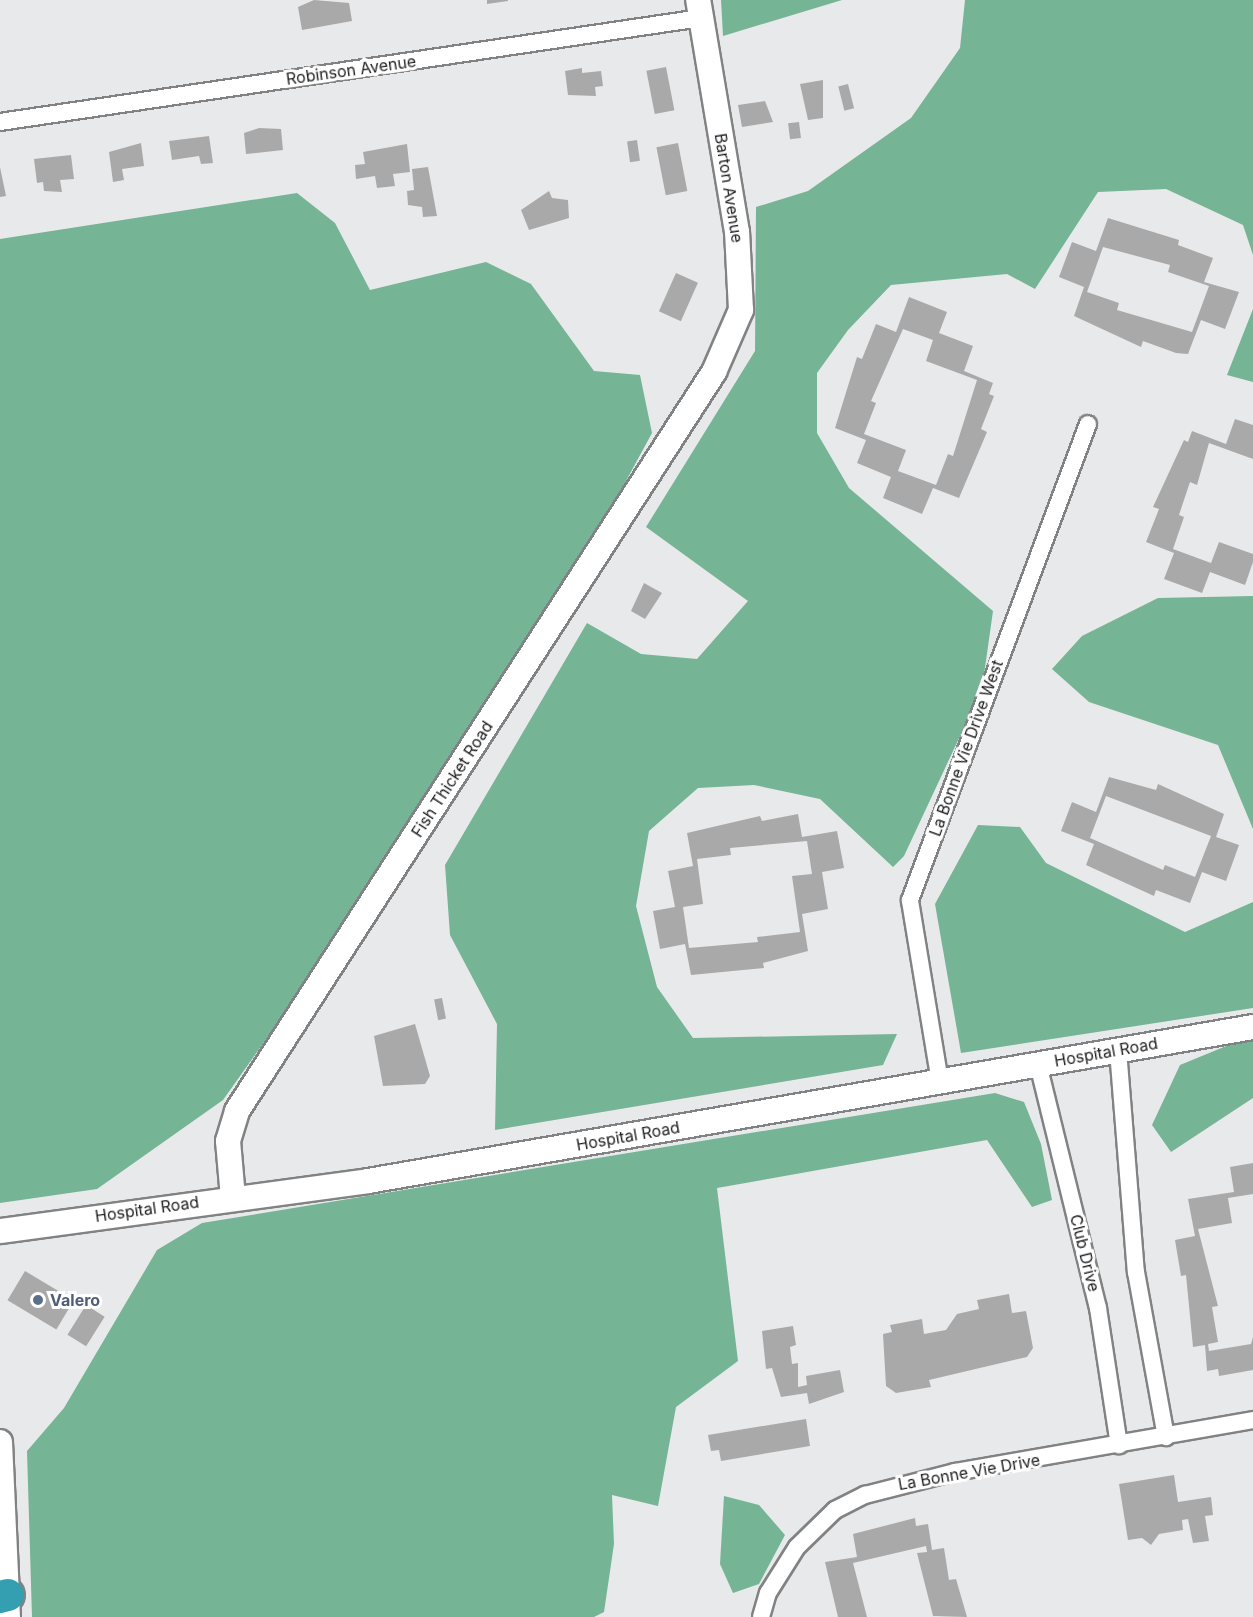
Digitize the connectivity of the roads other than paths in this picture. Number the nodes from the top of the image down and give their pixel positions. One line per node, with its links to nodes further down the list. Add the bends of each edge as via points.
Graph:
1 (700, 9): 2 (street, Robinson Avenue); 3 (street, Barton Avenue, via 743,281 741,310)
2 (0, 122)
3 (714, 372): 9 (street, Fish Thicket Road, via 241,1103 228,1141)
4 (1088, 424): 8 (street, La Bonne Vie Drive West, via 910,900)
5 (1253, 1028): 6 (street, Hospital Road)
6 (1118, 1050): 7 (street, Hospital Road); 12 (street, via 1136,1272)
7 (1038, 1064): 8 (street, Hospital Road); 14 (street, Club Drive, via 1098,1308)
8 (940, 1082): 9 (street, Hospital Road, via 368,1181)
9 (233, 1198): 10 (street, Hospital Road)
10 (0, 1230)
11 (1253, 1420): 12 (street, La Bonne Vie Drive)
12 (1166, 1437): 14 (street, La Bonne Vie Drive)
13 (0, 1442): 15 (street)
14 (1119, 1445): 16 (street, La Bonne Vie Drive, via 895,1484 865,1495 835,1510 797,1546 768,1593)
15 (5, 1603)
16 (762, 1617)

